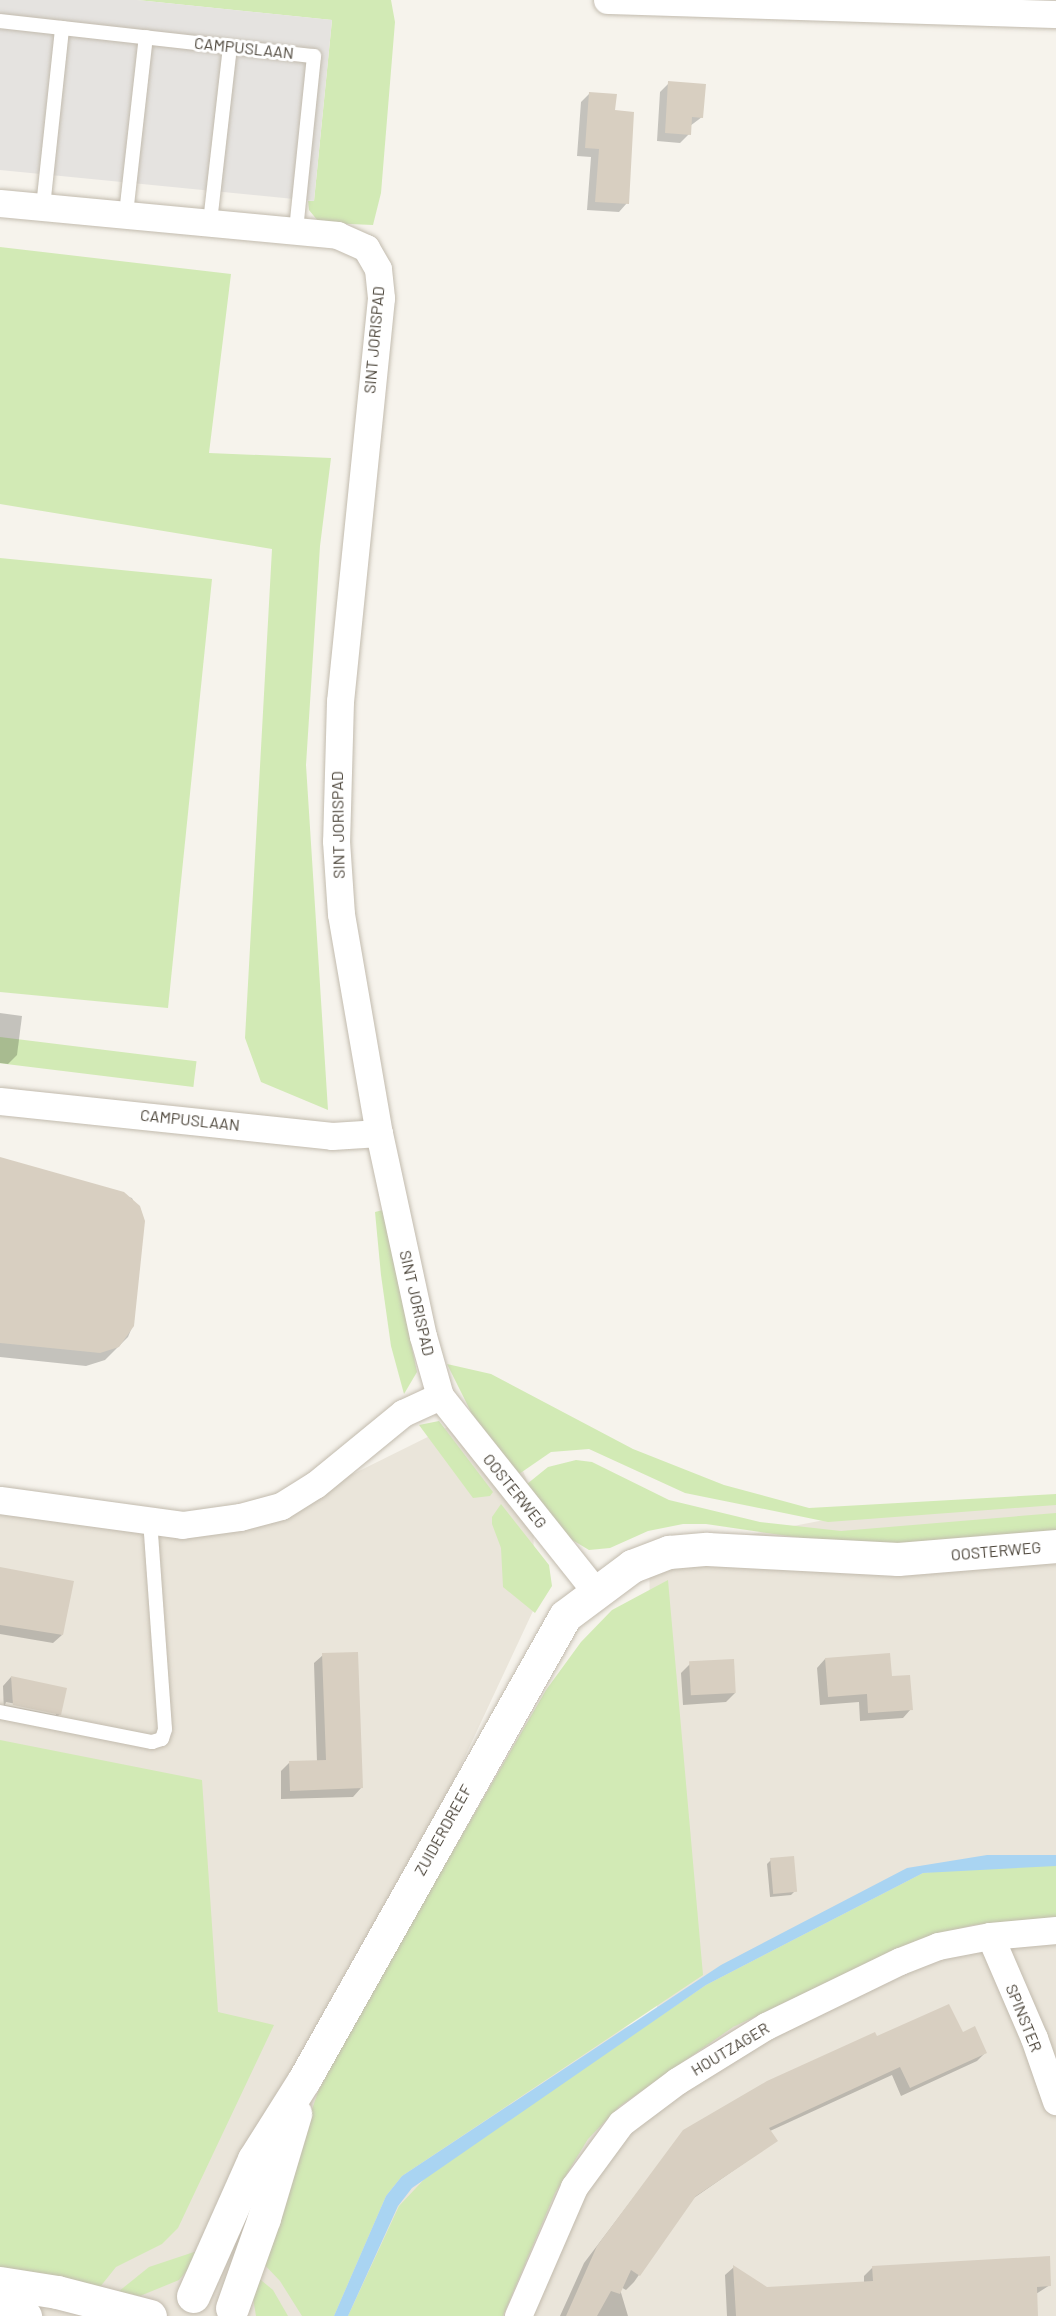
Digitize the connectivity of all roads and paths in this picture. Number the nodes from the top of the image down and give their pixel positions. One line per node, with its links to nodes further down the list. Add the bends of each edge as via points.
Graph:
1 (607, 0): 2 (street)
2 (1056, 14)
3 (0, 21): 4 (lane, CAMPUSLAAN)
4 (62, 28): 5 (lane, CAMPUSLAAN); 8 (lane)
5 (146, 37): 6 (lane, CAMPUSLAAN); 9 (lane)
6 (230, 47): 10 (lane); 11 (lane, CAMPUSLAAN, via 314,56)
7 (0, 203): 8 (street)
8 (43, 207): 9 (street)
9 (126, 214): 10 (street)
10 (210, 222): 11 (street)
11 (296, 231): 13 (street, SINT JORISPAD, via 336,235 366,248 378,269 381,298 340,701 336,841 341,914)
12 (0, 1101): 13 (street, CAMPUSLAAN, via 332,1136)
13 (379, 1133): 14 (street, SINT JORISPAD, via 423,1336)
14 (440, 1396): 16 (street, via 403,1413 315,1485 281,1506 240,1517 182,1525); 18 (street, OOSTERWEG)
15 (0, 1500): 16 (street)
16 (150, 1520): 19 (lane, via 165,1729 162,1739 153,1742)
17 (1056, 1546): 18 (street, OOSTERWEG, via 898,1559 708,1549 669,1552 632,1566)
18 (595, 1591): 22 (street, ZUIDERDREEF, via 565,1616 527,1679)
19 (0, 1712)
20 (1056, 1930): 21 (street, HOUTZAGER)
21 (990, 1936): 23 (street, SPINSTER); 30 (street, HOUTZAGER, via 938,1946 900,1961 766,2026 677,2081 621,2123 574,2187)
22 (304, 2080): 25 (street, ZUIDERDREEF, via 254,2159); 27 (street, ZUIDERDREEF)
23 (1056, 2101)
24 (0, 2283): 29 (street, via 57,2292)
25 (193, 2295): 27 (street, via 207,2297); 29 (street, via 170,2301)
26 (0, 2304): 28 (street)
27 (235, 2312)
28 (25, 2316)
29 (150, 2316)
30 (518, 2316)

